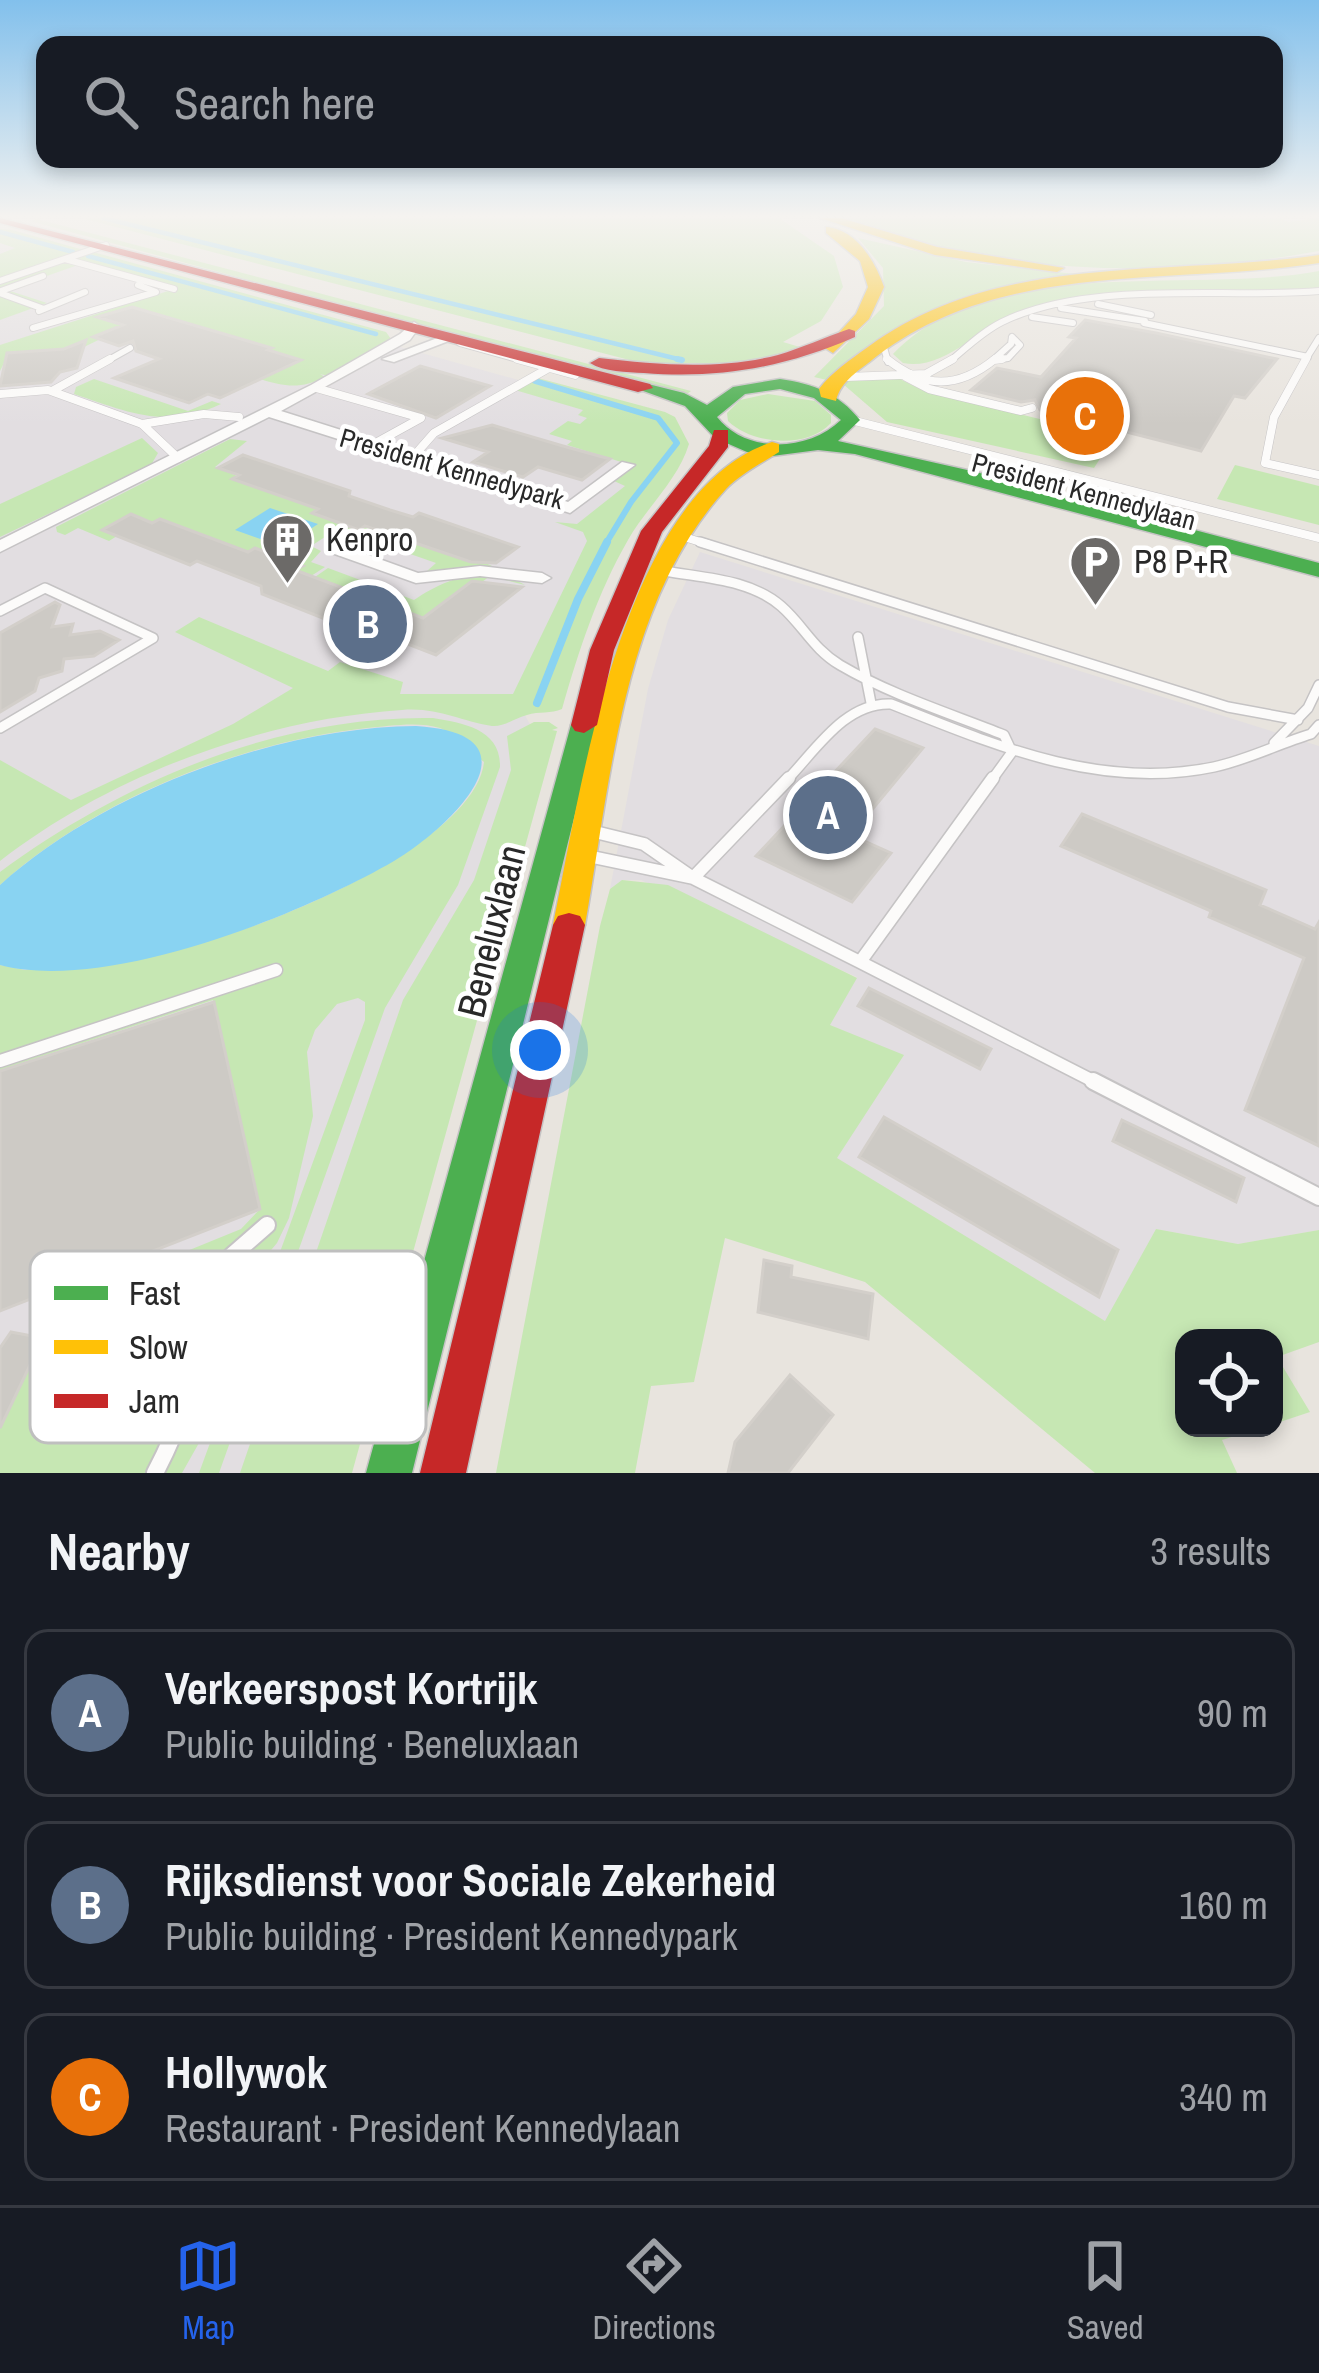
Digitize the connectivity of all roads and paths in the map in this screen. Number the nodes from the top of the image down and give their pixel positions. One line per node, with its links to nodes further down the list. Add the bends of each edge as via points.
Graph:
1 (142, 287): 18 (lane, via 156,292)
2 (166, 287): 7 (lane)
3 (265, 287): 17 (main road)
4 (307, 287): 26 (main road)
5 (875, 287): 19 (main road, via 869,314)
6 (1023, 287): 23 (main road, via 932,313)
7 (174, 289)
8 (1319, 291): 11 (lane)
9 (0, 292): 10 (lane, via 41,310)
10 (85, 292)
11 (1083, 301): 12 (lane); 15 (lane)
12 (1072, 302): 13 (lane); 15 (lane)
13 (1057, 305): 14 (lane); 15 (lane); 15 (lane, via 1124,324)
14 (1032, 314): 16 (lane); 28 (lane, via 978,337)
15 (1146, 320): 25 (lane)
16 (1072, 322)
17 (414, 326): 20 (main road); 32 (street, President Kennedypark)
18 (33, 328)
19 (849, 334): 26 (main road, via 751,371 682,374); 31 (main road, via 797,381)
20 (453, 337): 27 (lane); 32 (street, President Kennedypark); 41 (main road)
21 (1012, 337): 30 (lane, via 1020,346 1008,358)
22 (1319, 338): 25 (lane)
23 (883, 344): 28 (lane, via 888,362); 33 (main road)
24 (130, 348): 35 (lane)
25 (1308, 357): 50 (lane, via 1264,436 1262,458)
26 (598, 363): 34 (main road, via 698,389)
27 (547, 369): 41 (lane); 48 (lane, via 434,433)
28 (924, 374): 29 (lane); 30 (lane)
29 (903, 376): 33 (lane, via 873,371); 37 (lane)
30 (954, 384): 37 (lane)
31 (779, 386): 33 (main road); 34 (main road)
32 (316, 388): 39 (street, President Kennedypark); 44 (lane, via 422,418)
33 (833, 388): 42 (main road)
34 (740, 389): 41 (main road, Beneluxlaan)
35 (52, 391): 36 (lane); 43 (lane)
36 (0, 394)
37 (956, 395): 38 (lane)
38 (1032, 408)
39 (268, 412): 44 (street, President Kennedypark); 47 (street, President Kennedypark)
40 (239, 417): 43 (lane, via 218,409)
41 (704, 417): 46 (main road, President Kennedylaan); 69 (main road, Beneluxlaan, via 718,447 658,521 628,580)
42 (850, 423): 45 (main road); 52 (lane); 55 (main road, President Kennedylaan)
43 (142, 424): 47 (lane)
44 (372, 445): 48 (street, President Kennedypark)
45 (815, 446): 46 (main road, President Kennedylaan); 56 (main road, President Kennedylaan, via 855,448)
46 (772, 448): 51 (main road, Beneluxlaan, via 744,460)
47 (178, 458): 53 (street, President Kennedypark)
48 (412, 458): 49 (street, President Kennedypark, via 570,508)
49 (627, 465)
50 (1319, 476)
51 (680, 536): 57 (main road, Beneluxlaan); 64 (lane, via 1206,700)
52 (1319, 538)
53 (0, 547)
54 (335, 548): 58 (street, via 416,578 480,571)
55 (1319, 552)
56 (1319, 569)
57 (661, 570): 61 (lane, via 776,601 804,639); 70 (main road, Beneluxlaan, via 625,659)
58 (542, 578)
59 (0, 611): 65 (lane, via 44,588 153,638)
60 (858, 637): 61 (lane)
61 (864, 679): 63 (lane); 68 (lane, via 1004,736)
62 (1319, 685): 64 (lane)
63 (871, 703): 68 (lane); 71 (lane, via 853,711)
64 (1298, 720): 67 (lane)
65 (0, 728)
66 (1316, 732): 67 (lane)
67 (1272, 745): 68 (lane, via 1171,774 1122,774)
68 (1012, 752): 72 (lane)
69 (554, 838): 70 (lane); 70 (lane); 78 (main road, Beneluxlaan)
70 (587, 842): 71 (lane); 71 (lane, via 618,833); 83 (main road, Beneluxlaan)
71 (693, 878): 72 (lane)
72 (860, 962): 75 (lane)
73 (276, 970): 74 (lane)
74 (0, 1060)
75 (1319, 1197)
76 (266, 1225): 77 (lane)
77 (237, 1251)
78 (426, 1331)
79 (169, 1443): 81 (lane)
80 (397, 1443): 82 (main road, Beneluxlaan)
81 (155, 1473)
82 (389, 1473)
83 (443, 1473)

